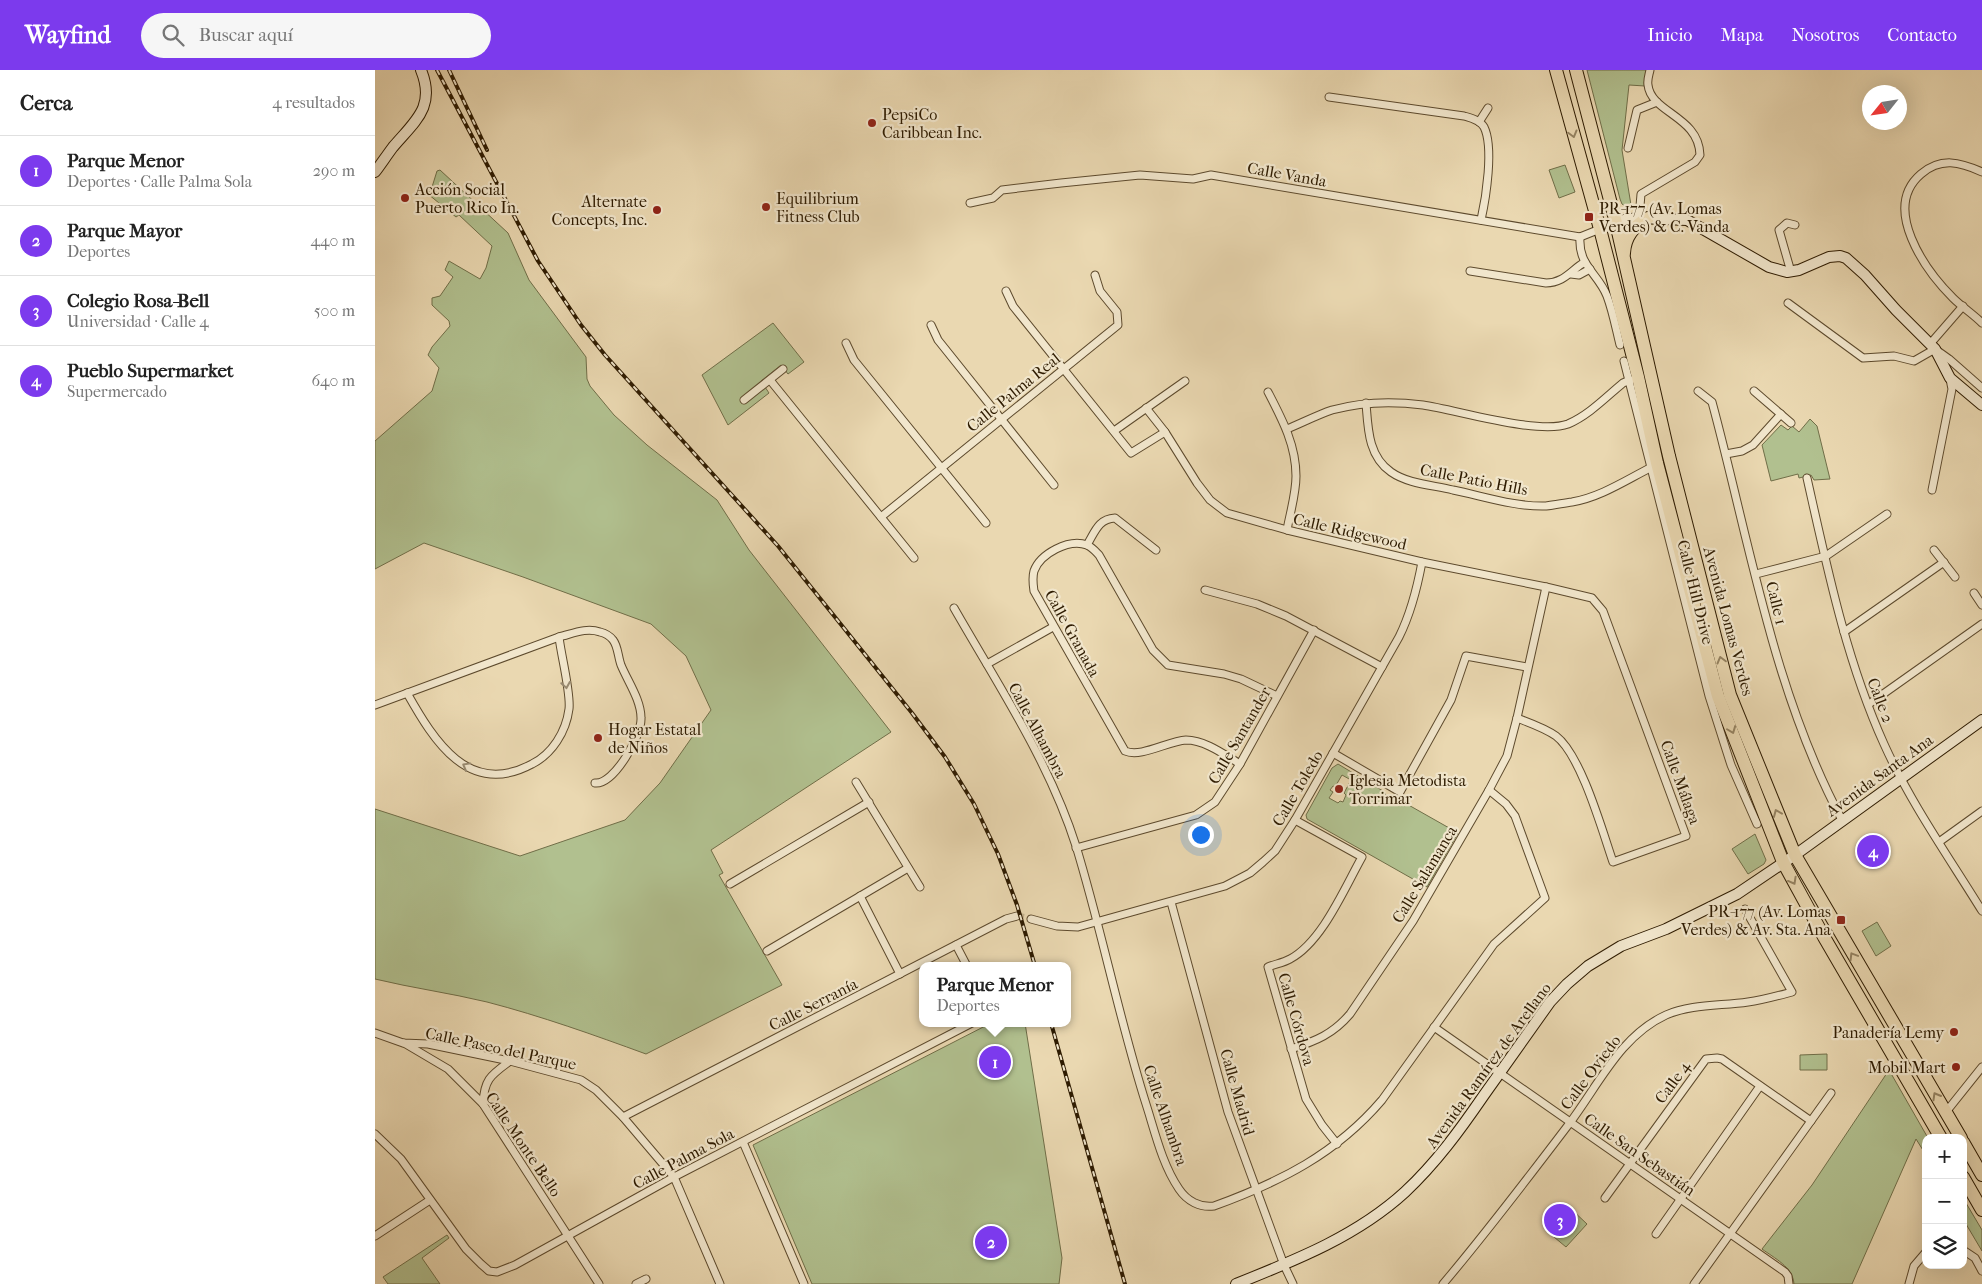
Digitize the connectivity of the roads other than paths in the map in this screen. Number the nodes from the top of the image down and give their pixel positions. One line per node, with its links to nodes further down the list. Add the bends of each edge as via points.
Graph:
1 (421, 70): 12 (street, via 427,83 425,106)
2 (1549, 70): 7 (highway)
3 (1556, 70): 7 (highway, Avenida Lomas Verdes)
4 (1576, 70): 17 (highway, Avenida Lomas Verdes)
5 (1650, 70): 8 (street, via 1647,84)
6 (1329, 97): 10 (street, via 1464,116)
7 (1565, 101): 19 (highway, Avenida Lomas Verdes, one-way to 19)
8 (1657, 102): 11 (street, via 1637,110); 15 (street, via 1690,128 1698,142 1700,155 1695,162 1641,194)
9 (1488, 108): 10 (street)
10 (1479, 122): 16 (street, via 1488,142 1487,194)
11 (1628, 148)
12 (375, 172)
13 (1982, 172): 30 (street, via 1954,162 1933,166 1920,174 1910,188 1904,208 1917,249 1942,286)
14 (970, 203): 16 (street, Calle Vanda, via 993,198 1002,190 1061,183 1140,175 1193,179 1211,175)
15 (1643, 218): 17 (street); 21 (highway, via 1627,238); 25 (street, via 1687,220 1769,267)
16 (1481, 220): 20 (street, Calle Vanda)
17 (1616, 223): 19 (street); 21 (highway, Avenida Lomas Verdes)
18 (1795, 225): 25 (street, via 1787,223 1779,230)
19 (1599, 229): 20 (street); 109 (highway, Avenida Lomas Verdes, one-way to 109, via 1718,696)
20 (1580, 237): 22 (street, via 1579,250)
21 (1623, 261): 108 (highway, Avenida Lomas Verdes, one-way to 21, via 1730,695)
22 (1585, 262): 23 (street); 26 (street, via 1574,268)
23 (1590, 269): 26 (street, via 1579,275); 34 (street, via 1606,295)
24 (1470, 271): 26 (street, via 1546,283 1557,283)
25 (1791, 272): 35 (street, via 1829,257 1846,258)
26 (1571, 274)
27 (1095, 275): 38 (street, Calle Palma Real, via 1100,290 1117,312 1118,325)
28 (1006, 291): 38 (street, via 1013,306)
29 (1789, 304): 35 (street, via 1863,358 1894,356 1914,361)
30 (1963, 306): 31 (street); 35 (street)
31 (1982, 323)
32 (931, 325): 52 (street, via 938,340)
33 (846, 343): 59 (street, via 854,360)
34 (1620, 345)
35 (1933, 347): 39 (street); 43 (street)
36 (1624, 362): 41 (street, Calle Hill Drive)
37 (783, 369): 40 (street)
38 (1064, 369): 52 (street, Calle Palma Real); 55 (street)
39 (1950, 378): 49 (street); 62 (street, via 1952,389)
40 (770, 380): 47 (street); 64 (street)
41 (1630, 380): 48 (street, via 1581,417 1567,424 1547,426 1523,425 1421,405); 58 (street, Calle Hill Drive)
42 (1185, 381): 50 (street)
43 (1982, 388)
44 (1698, 391): 57 (street, Calle 1, via 1713,402)
45 (1754, 391): 51 (street)
46 (1268, 392): 54 (street)
47 (744, 400)
48 (1366, 403): 54 (street, via 1331,411); 58 (street, Calle Patio Hills, via 1371,444 1391,472 1408,480 1513,503 1545,506 1595,496)
49 (1982, 405)
50 (1146, 408): 55 (street); 56 (street, Calle Ridgewood)
51 (1781, 414): 53 (street); 57 (street, via 1753,445)
52 (1002, 419): 59 (street, Calle Palma Real); 61 (street)
53 (1791, 423)
54 (1287, 428): 66 (street, via 1296,477)
55 (1114, 431): 56 (street, via 1131,453)
56 (1165, 432): 66 (street, Calle Ridgewood, via 1209,500 1227,513)
57 (1726, 454): 74 (street, Calle 1)
58 (1652, 467): 105 (street, Calle Hill Drive, via 1709,696 1731,765)
59 (941, 468): 64 (street, Calle Palma Real); 65 (street)
60 (1807, 478): 70 (street, Calle 2)
61 (1054, 485)
62 (1932, 490)
63 (1887, 514): 70 (street)
64 (881, 517): 71 (street)
65 (986, 523)
66 (1287, 530): 72 (street, Calle Ridgewood)
67 (1087, 545): 68 (street, via 1101,522 1115,518); 82 (street, Calle Granada, via 1062,546 1044,557 1034,570 1034,591); 90 (street, via 1099,555 1153,650 1168,665 1224,674)
68 (1156, 550)
69 (1934, 550): 73 (street)
70 (1826, 556): 74 (street); 84 (street, Calle 2)
71 (915, 558)
72 (1422, 562): 76 (street, Calle Ridgewood); 88 (street, Calle Toledo, via 1410,614)
73 (1944, 562): 75 (street); 84 (street)
74 (1756, 574): 104 (street, Calle 1, via 1792,708)
75 (1955, 578)
76 (1546, 587): 87 (street, Calle Salamanca); 93 (street, Calle Málaga, via 1592,598 1603,611 1686,836 1613,862 1580,770 1571,754 1556,736)
77 (1205, 590): 83 (street, via 1257,604)
78 (1974, 593): 79 (street)
79 (1982, 605)
80 (954, 608): 86 (street, Calle Alhambra)
81 (1982, 624): 91 (street)
82 (1053, 627): 86 (street); 96 (street, Calle Granada, via 1125,751 1137,753 1187,740 1213,748)
83 (1314, 630): 88 (street); 90 (street, Calle Santander)
84 (1844, 632): 91 (street, Calle 2)
85 (559, 637): 89 (street); 89 (street, one-way to 89, via 569,700 567,716 552,748 542,759 526,768 493,776 462,764 430,732); 99 (street, via 587,630 611,638 638,702 641,721 629,752 607,779)
86 (987, 664): 107 (street, Calle Alhambra, via 1046,771)
87 (1527, 667): 93 (street, Calle Salamanca); 95 (street, via 1466,656 1451,700 1400,792)
88 (1381, 668): 95 (street, Calle Toledo)
89 (407, 693): 92 (street)
90 (1277, 696): 96 (street, Calle Santander)
91 (1869, 704): 97 (street, Calle 2, via 1883,743)
92 (375, 706)
93 (1517, 718): 100 (street, Calle Salamanca, via 1507,756)
94 (1982, 720): 97 (street, Avenida Santa Ana)
95 (1333, 753): 103 (street, Calle Toledo)
96 (1241, 764): 107 (street, Calle Santander, via 1215,802 1196,815)
97 (1901, 778): 104 (street, Avenida Santa Ana); 106 (street, Calle 2)
98 (856, 782): 101 (street)
99 (595, 784)
100 (1489, 790): 127 (street, Calle Alhambra, via 1515,816 1545,898 1495,944); 130 (street, Calle Salamanca, via 1413,921 1350,1014 1325,1036)
101 (869, 802): 110 (street); 111 (street)
102 (1982, 811): 106 (street)
103 (1295, 820): 114 (street, Calle Toledo, via 1275,850 1250,873 1225,886); 130 (street, Calle Córdova, via 1363,857 1320,933 1306,948 1268,967)
104 (1842, 820): 108 (street, Avenida Santa Ana)
105 (1757, 824)
106 (1939, 842): 116 (street, Calle 2)
107 (1076, 848): 119 (street, Calle Alhambra)
108 (1795, 855): 109 (street, Avenida Ramírez de Arellano); 137 (highway, Avenida Lomas Verdes, one-way to 108)
109 (1783, 862): 133 (street, Avenida Ramírez de Arellano, via 1737,894 1666,929 1621,946 1588,966 1550,1002); 142 (highway, Avenida Lomas Verdes, one-way to 142)
110 (908, 868): 112 (street); 113 (street)
111 (730, 884)
112 (920, 887)
113 (860, 896): 121 (street); 125 (street)
114 (1171, 902): 119 (street, Calle Toledo); 151 (street, Calle Madrid, via 1228,1112)
115 (1745, 909): 140 (street, Calle Oviedo, via 1792,992 1750,1002 1684,1010 1652,1023 1624,1046)
116 (1982, 911)
117 (1017, 916): 120 (street, Calle Serranía)
118 (1031, 919): 119 (street, Calle Toledo, via 1057,926 1078,927)
119 (1097, 922): 151 (street, Calle Alhambra, via 1140,1084 1163,1156 1179,1189 1196,1204 1207,1207)
120 (956, 945): 122 (street, Calle Serranía); 123 (street)
121 (767, 951)
122 (923, 962)
123 (965, 962)
124 (919, 964): 125 (street, Calle Serranía)
125 (900, 974): 138 (street, Calle Serranía)
126 (964, 1027): 144 (street, Calle Palma Sola)
127 (1434, 1027): 133 (street, Calle San Sebastián); 145 (street, Calle Alhambra, via 1382,1100)
128 (375, 1033): 129 (street, Calle Paseo del Parque)
129 (403, 1042): 131 (street, Calle Paseo del Parque, via 428,1044); 136 (street, Calle Monte Bello, via 448,1069)
130 (1291, 1050): 145 (street, Calle Córdova, via 1306,1099)
131 (511, 1062): 136 (street, via 486,1082); 138 (street, Calle Paseo del Parque, via 581,1080)
132 (1982, 1067): 137 (street)
133 (1500, 1073): 140 (street, Calle San Sebastián); 162 (street, Avenida Ramírez de Arellano, via 1450,1144 1404,1193 1346,1235)
134 (1760, 1086): 139 (street, Calle 4); 147 (street, Calle 4, via 1722,1059 1706,1059); 153 (street)
135 (1831, 1092): 139 (street)
136 (483, 1104): 159 (street, Calle Monte Bello)
137 (1946, 1112): 143 (highway, Avenida Lomas Verdes)
138 (623, 1117): 149 (street, Calle Paseo del Parque)
139 (1811, 1121): 157 (street)
140 (1570, 1122): 147 (street, Calle San Sebastián); 171 (street, Calle Oviedo)
141 (375, 1134): 154 (street, via 401,1159)
142 (1939, 1134)
143 (1959, 1134)
144 (743, 1142): 149 (street, Calle Palma Sola); 168 (street)
145 (1337, 1144): 151 (street, Calle Alhambra, via 1300,1168)
146 (1967, 1149): 148 (highway)
147 (1630, 1164): 152 (street, Calle 4); 153 (street, Calle San Sebastián)
148 (1982, 1175)
149 (674, 1177): 159 (street, Calle Palma Sola); 167 (street, Calle Paseo del Parque)
150 (1964, 1179): 155 (highway)
151 (1257, 1188): 162 (street, Calle Madrid)
152 (1605, 1198)
153 (1681, 1199): 156 (street); 157 (street, Calle San Sebastián)
154 (429, 1200): 158 (street); 159 (street, Calle Palma Sola, via 466,1249 489,1271 515,1266)
155 (1982, 1210)
156 (1656, 1234)
157 (1731, 1235): 172 (street); 173 (street, Calle San Sebastián, via 1785,1272)
158 (375, 1236)
159 (567, 1236): 165 (street, Calle Monte Bello)
160 (1967, 1253): 163 (street, via 1975,1258)
161 (1922, 1257): 174 (street, via 1914,1266)
162 (1284, 1265): 169 (street, Avenida Ramírez de Arellano); 170 (street, Calle Madrid)
163 (1982, 1271)
164 (646, 1279): 166 (street)
165 (599, 1284)
166 (636, 1284)
167 (720, 1284)
168 (804, 1284)
169 (1236, 1284)
170 (1293, 1284)
171 (1443, 1284)
172 (1694, 1284)
173 (1789, 1284)
174 (1909, 1284)

